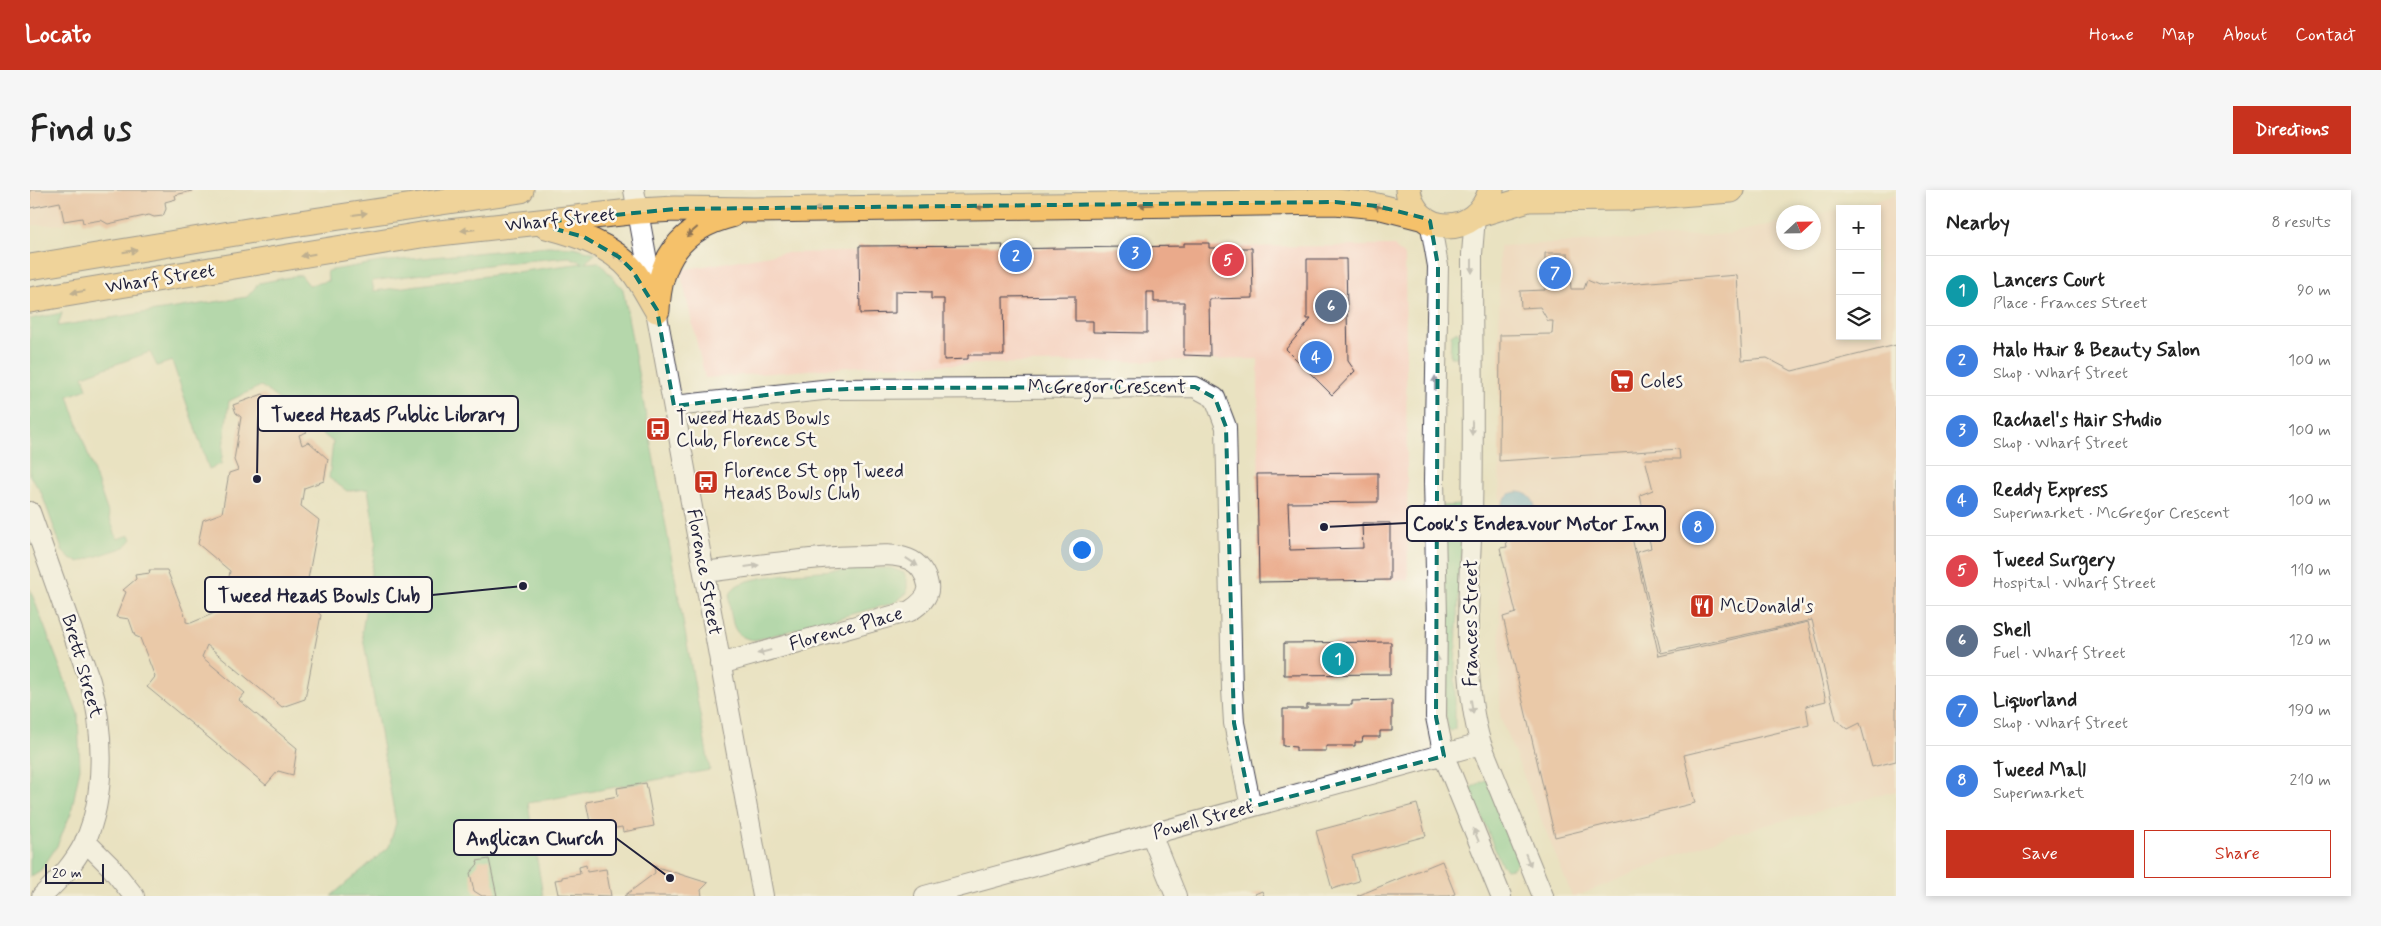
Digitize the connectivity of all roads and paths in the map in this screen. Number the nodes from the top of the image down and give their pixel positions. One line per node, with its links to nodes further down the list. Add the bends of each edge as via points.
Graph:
1 (521, 190): 10 (main road, Wharf Street, one-way to 1)
2 (1408, 190): 8 (main road, via 1415,209)
3 (1491, 190): 7 (main road, via 1488,202)
4 (1731, 190): 7 (main road, via 1627,198 1528,199)
5 (636, 201): 6 (main road, Wharf Street, via 675,209); 9 (main road, Wharf Street); 12 (street, Florence Street)
6 (754, 210): 8 (main road, Wharf Street, one-way to 6, via 1377,206 1334,202); 12 (main road, one-way to 12, via 698,227 682,241 670,254 662,273)
7 (1477, 216): 8 (main road, Wharf Street, via 1453,226); 17 (street, Frances Street, one-way to 17, via 1472,254 1469,674)
8 (1427, 219): 18 (street, Frances Street, one-way to 8, via 1436,717 1434,470 1438,266)
9 (534, 223): 11 (main road, Wharf Street, one-way to 11, via 421,235); 12 (main road, one-way to 9, via 632,270 618,257 584,237)
10 (30, 267)
11 (30, 300)
12 (657, 310): 13 (street, Florence Street)
13 (674, 406): 15 (street, Florence Street); 19 (street, McGregor Crescent, via 801,391 876,388 1195,387 1215,398 1226,427 1234,723)
14 (30, 512): 21 (street, Brett Street, via 73,628 97,705 101,732 98,792)
15 (704, 572): 16 (street, Florence Street); 16 (street, Florence Place, one-way to 16, via 841,556 897,555 915,562 924,572 929,590 924,600 910,611)
16 (720, 664): 24 (street, Florence Street)
17 (1481, 744): 18 (street, Powell Street); 28 (street, Frances Street, one-way to 28)
18 (1444, 756): 19 (street, Powell Street); 27 (street, Frances Street, one-way to 18)
19 (1251, 807): 20 (street, Powell Street)
20 (1151, 834): 25 (street, Powell Street); 26 (street)
21 (85, 842): 22 (street, Brett Street, via 63,875); 23 (street)
22 (42, 896)
23 (134, 896)
24 (763, 896)
25 (925, 896)
26 (1176, 896)
27 (1501, 896)
28 (1543, 896)

